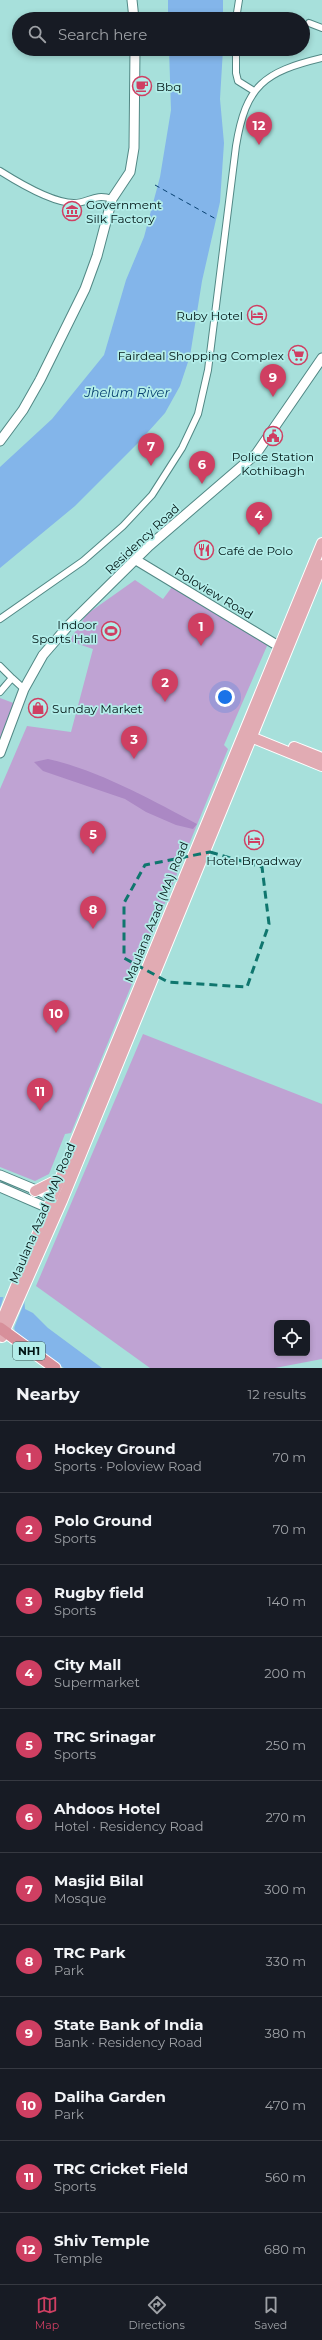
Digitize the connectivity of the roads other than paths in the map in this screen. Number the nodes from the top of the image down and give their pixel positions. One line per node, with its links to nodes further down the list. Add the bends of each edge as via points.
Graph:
1 (132, 0): 3 (main road)
2 (239, 0): 4 (street)
3 (133, 12)
4 (237, 12)
5 (310, 23): 6 (street)
6 (322, 28)
7 (135, 56): 12 (main road, via 132,160 130,172)
8 (236, 56): 10 (street, via 238,81)
9 (322, 58): 10 (street, via 271,74)
10 (254, 91): 18 (street, via 238,131 208,370 198,414 182,448 152,495 123,526 83,561)
11 (0, 171): 12 (street, via 68,203 98,196)
12 (112, 199): 14 (main road, via 98,256 85,289 40,380 23,410)
13 (322, 358): 16 (main road, Residency Road, via 256,454)
14 (0, 441)
15 (322, 544): 19 (main road, Maulana Azad (MA) Road)
16 (136, 560): 19 (main road, Poloview Road); 22 (main road, Residency Road, via 69,625 43,655)
17 (322, 565): 24 (main road, Maulana Azad (MA) Road)
18 (0, 619)
19 (280, 647): 24 (main road, Maulana Azad (MA) Road)
20 (0, 666): 21 (street)
21 (12, 678): 22 (street); 23 (street)
22 (24, 689): 25 (main road, Residency Road)
23 (0, 692)
24 (249, 733): 26 (main road); 27 (main road); 29 (main road, Maulana Azad (MA) Road); 32 (main road, Maulana Azad (MA) Road)
25 (0, 753)
26 (322, 758)
27 (322, 766)
28 (0, 1175): 31 (main road)
29 (61, 1178): 31 (main road); 32 (main road, Maulana Azad (MA) Road)
30 (0, 1187): 33 (main road)
31 (35, 1191): 32 (main road)
32 (58, 1199): 33 (main road, Maulana Azad (MA) Road)
33 (53, 1210): 34 (main road, Maulana Azad (MA) Road)
34 (2, 1329): 35 (highway, NH1); 36 (highway, NH1)
35 (46, 1368)
36 (55, 1368)

